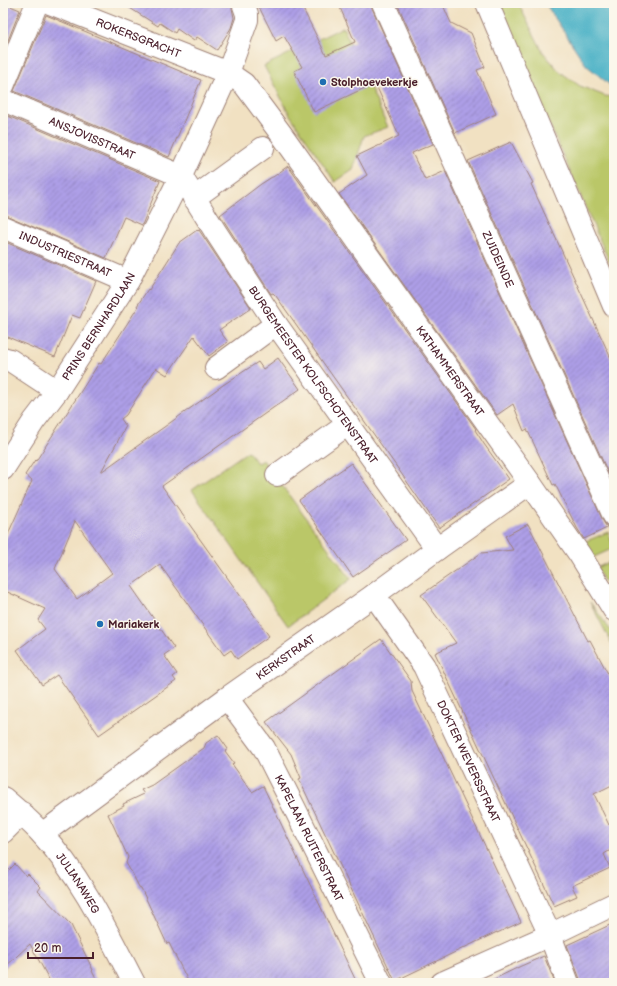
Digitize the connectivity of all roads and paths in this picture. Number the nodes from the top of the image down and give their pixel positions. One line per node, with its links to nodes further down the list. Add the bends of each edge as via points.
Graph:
1 (37, 3): 7 (street)
2 (50, 3): 6 (street, ROKERSGRACHT)
3 (243, 3): 6 (street, PRINS BERNHARDLAAN, via 247,14 246,20)
4 (383, 3): 24 (street, ZUIDEINDE)
5 (487, 3): 15 (street)
6 (228, 73): 9 (street, ROKERSGRACHT, via 244,84); 11 (street, PRINS BERNHARDLAAN)
7 (3, 86)
8 (3, 100): 11 (street, ANSJOVISSTRAAT)
9 (282, 135): 23 (street, KATHAMMERSTRAAT)
10 (264, 148): 12 (street)
11 (181, 176): 12 (street, BURGEMEESTER KOLFSCHOTENSTRAAT); 14 (street, PRINS BERNHARDLAAN)
12 (194, 198): 16 (street, BURGEMEESTER KOLFSCHOTENSTRAAT)
13 (3, 226): 14 (street, INDUSTRIESTRAAT)
14 (128, 281): 19 (street, PRINS BERNHARDLAAN)
15 (614, 306)
16 (276, 324): 18 (street); 20 (street, BURGEMEESTER KOLFSCHOTENSTRAAT)
17 (3, 358): 19 (street)
18 (216, 368)
19 (57, 391): 21 (street, PRINS BERNHARDLAAN)
20 (348, 424): 22 (street); 25 (street, BURGEMEESTER KOLFSCHOTENSTRAAT)
21 (3, 469)
22 (277, 475)
23 (530, 483): 25 (street, KERKSTRAAT); 27 (street, KATHAMMERSTRAAT)
24 (614, 516)
25 (437, 549): 26 (street, KERKSTRAAT)
26 (374, 595): 28 (street, KERKSTRAAT); 34 (street, DOKTER WEVERSSTRAAT, via 424,666)
27 (614, 610)
28 (228, 698): 32 (street, KERKSTRAAT); 36 (street, KAPELAAN RUITERSTRAAT, via 264,748)
29 (3, 798): 30 (street, JULIANAWEG)
30 (22, 814): 31 (street); 32 (street, JULIANAWEG)
31 (3, 832)
32 (42, 834): 35 (street, JULIANAWEG, via 85,892)
33 (614, 904): 34 (street)
34 (550, 935): 37 (street); 38 (street, DOKTER WEVERSSTRAAT)
35 (134, 983)
36 (381, 983)
37 (442, 983)
38 (568, 983)

